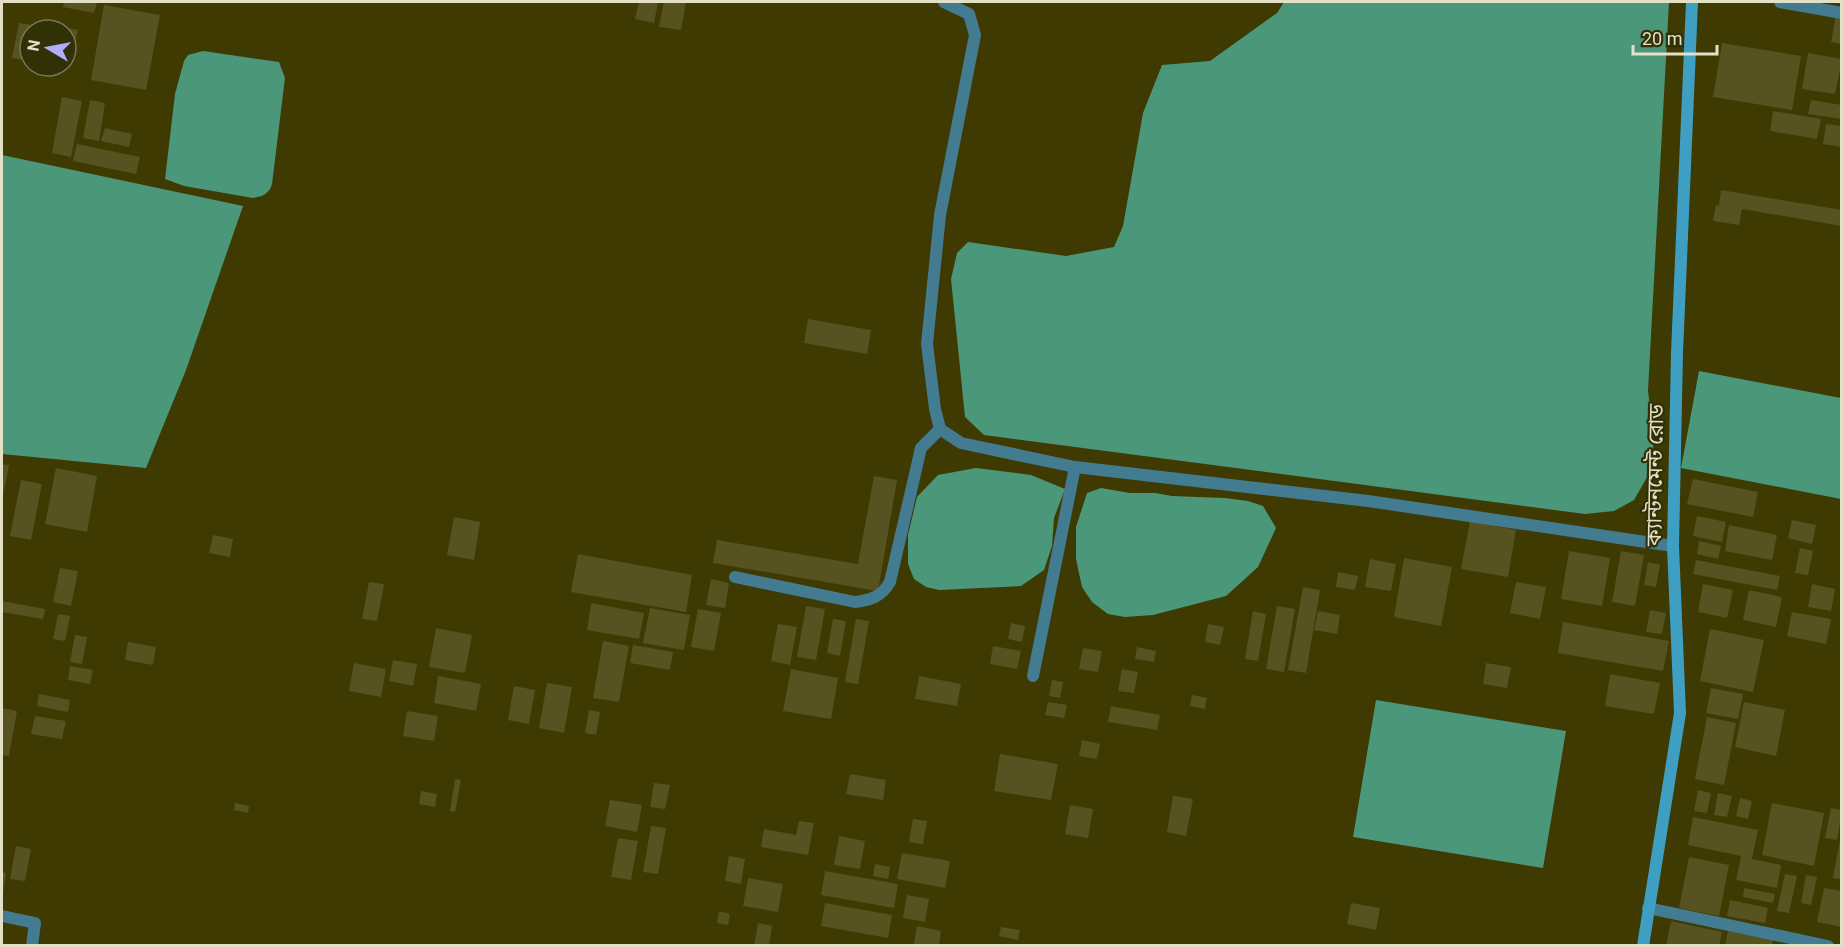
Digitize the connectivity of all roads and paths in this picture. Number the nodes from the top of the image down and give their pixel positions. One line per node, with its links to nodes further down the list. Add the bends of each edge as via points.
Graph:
1 (944, 2): 5 (street, via 969,14 975,35 940,215 927,344)
2 (1692, 2): 7 (main road, ক্যান্টনমেন্ট রোড)
3 (1780, 2): 4 (street)
4 (1842, 13)
5 (940, 429): 6 (street, via 961,443); 8 (street, via 921,448 890,582 883,594 855,602)
6 (1075, 467): 7 (street, via 1368,501); 9 (street)
7 (1673, 546): 10 (main road, ক্যান্টনমেন্ট রোড, via 1680,713)
8 (735, 578)
9 (1033, 676)
10 (1648, 908): 13 (main road, ক্যান্টনমেন্ট রোড); 14 (street)
11 (2, 916): 12 (street, via 35,923)
12 (32, 945)
13 (1643, 945)
14 (1827, 945)

